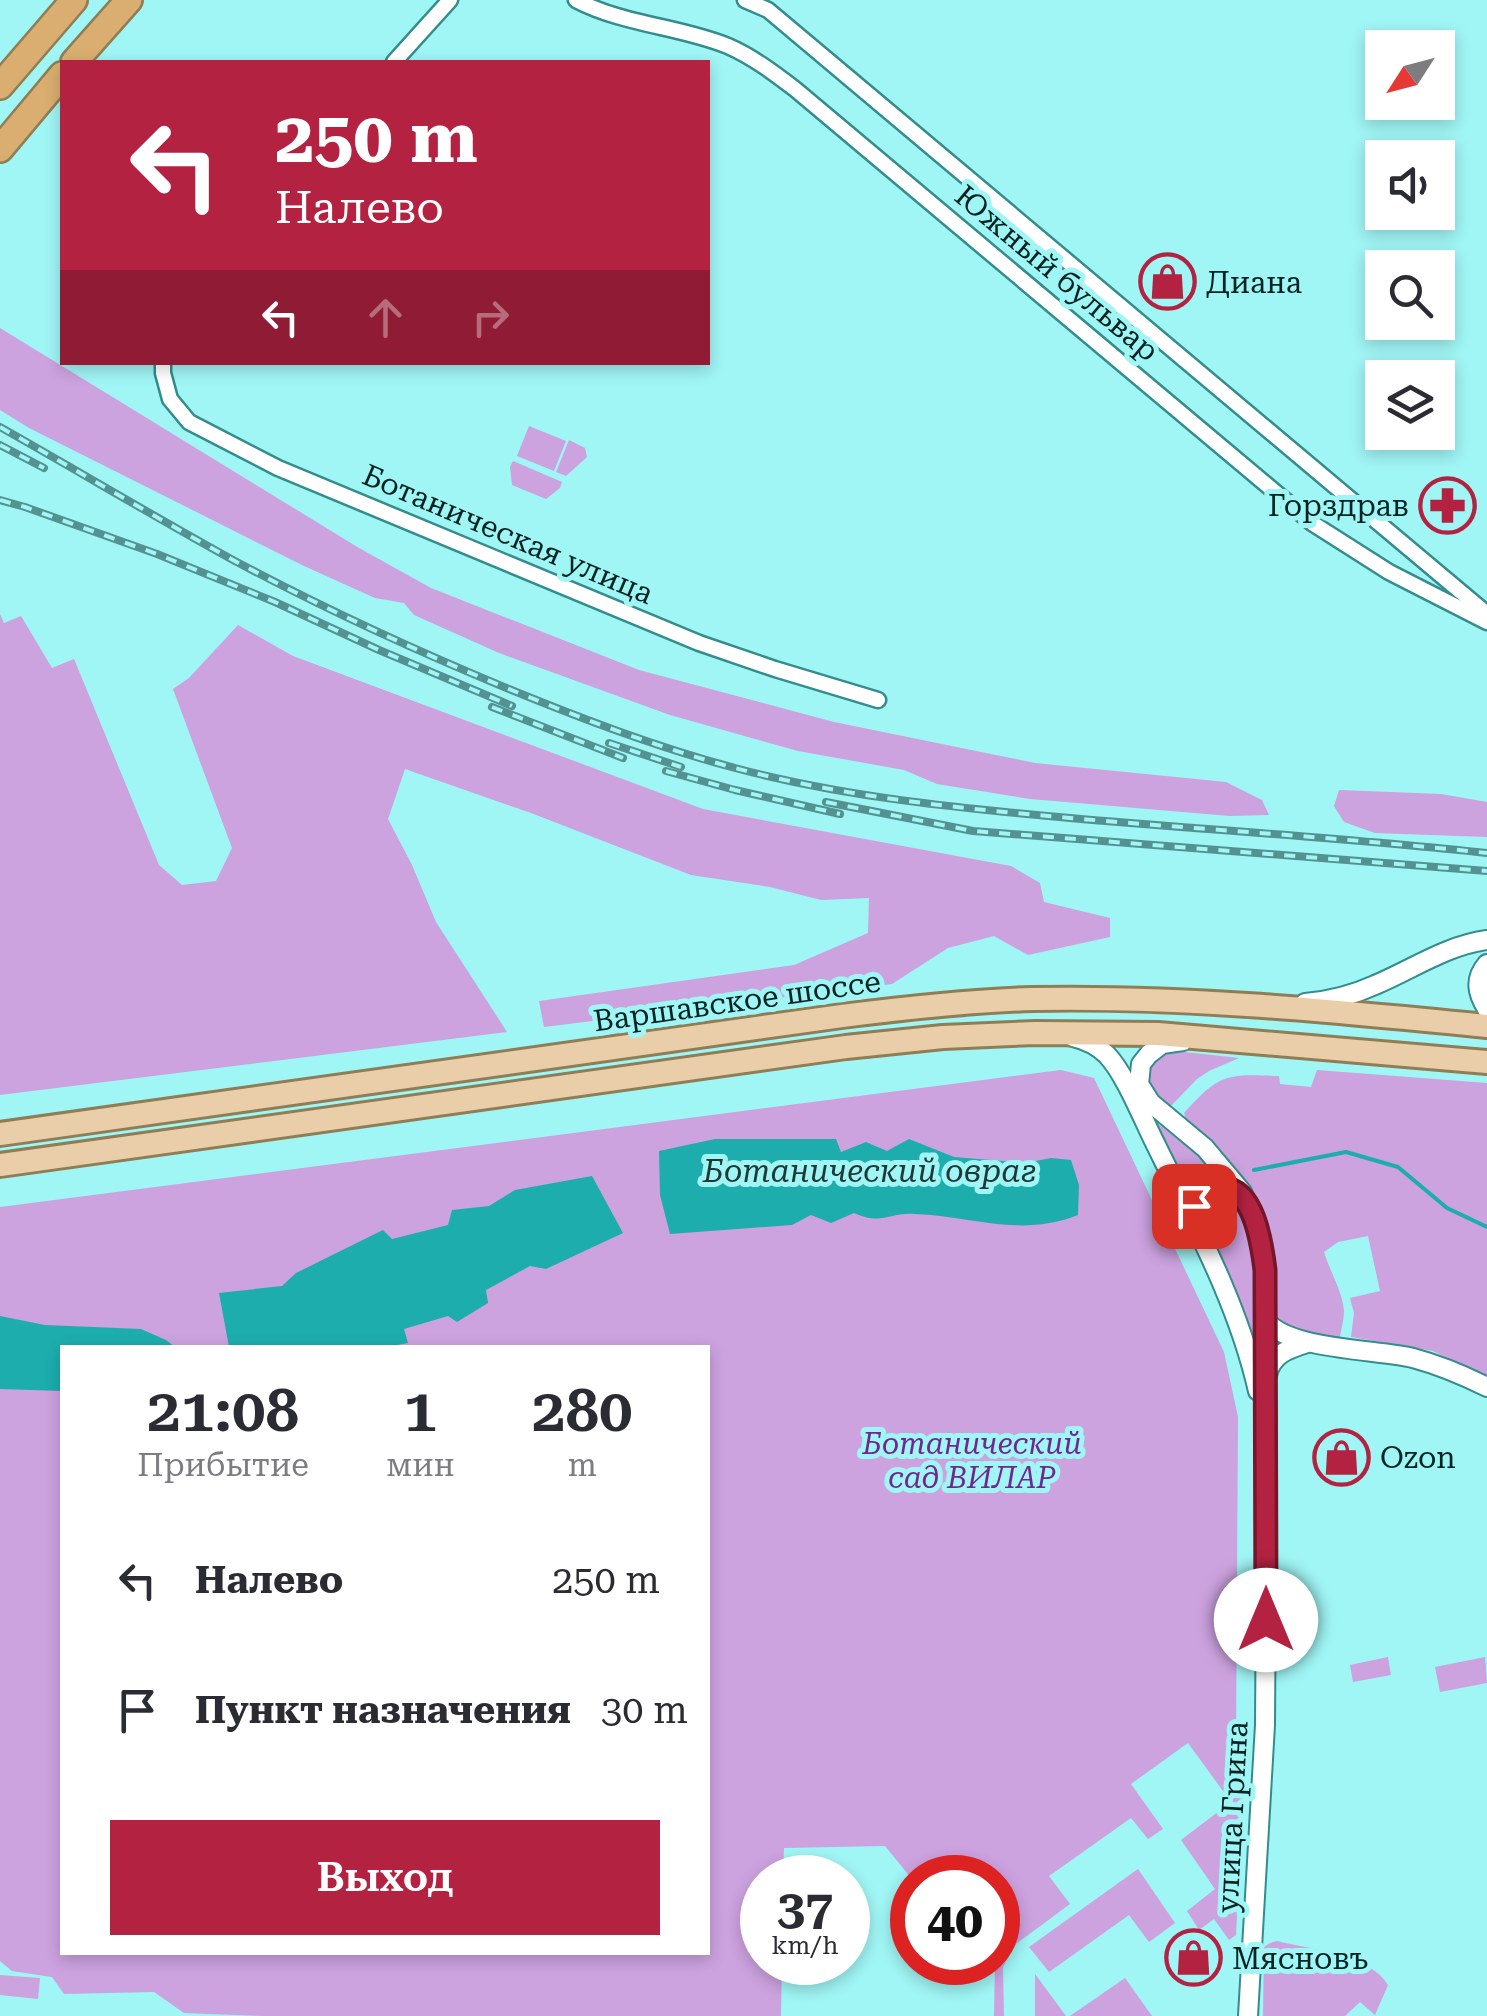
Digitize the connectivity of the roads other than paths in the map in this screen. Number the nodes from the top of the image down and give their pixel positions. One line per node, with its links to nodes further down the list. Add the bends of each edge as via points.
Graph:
1 (74, 0): 9 (highway)
2 (129, 0): 6 (highway)
3 (450, 0): 7 (street)
4 (576, 0): 13 (street, Южный бульвар, via 726,45 755,60 1312,524)
5 (745, 0): 12 (street, Южный бульвар, via 768,10)
6 (76, 60)
7 (396, 60)
8 (60, 77): 10 (highway)
9 (0, 86)
10 (0, 149)
11 (163, 365): 14 (street, Ботаническая улица, via 170,400 189,422 278,468 699,643)
12 (1487, 614)
13 (1487, 622)
14 (878, 700)
15 (1487, 940): 17 (street, via 1440,953 1358,992)
16 (1487, 964): 18 (street, via 1478,987)
17 (1275, 1006): 19 (main road, Варшавское шоссе); 23 (main road, Варшавское шоссе, via 1030,999 899,1008)
18 (1487, 1009)
19 (1487, 1026)
20 (1035, 1033): 21 (main road, Варшавское шоссе); 24 (main road, Варшавское шоссе, via 846,1047); 26 (street, улица Грина, via 1086,1040 1111,1059)
21 (1238, 1040): 22 (main road, Варшавское шоссе); 25 (street, улица Грина, via 1162,1044 1144,1058 1139,1079 1150,1103 1219,1162)
22 (1487, 1062)
23 (0, 1134)
24 (0, 1165)
25 (1251, 1212): 26 (street, via 1238,1194 1217,1188 1194,1206); 27 (street, улица Грина, via 1265,1270)
26 (1194, 1224): 30 (street, улица Грина)
27 (1264, 1317): 28 (street, via 1271,1328); 29 (street, улица Грина)
28 (1299, 1340): 29 (street); 30 (street); 31 (street, via 1392,1353)
29 (1264, 1347): 30 (street, улица Грина)
30 (1259, 1376): 32 (street, улица Грина, via 1267,1441 1266,1725)
31 (1487, 1387)
32 (1248, 2016)

